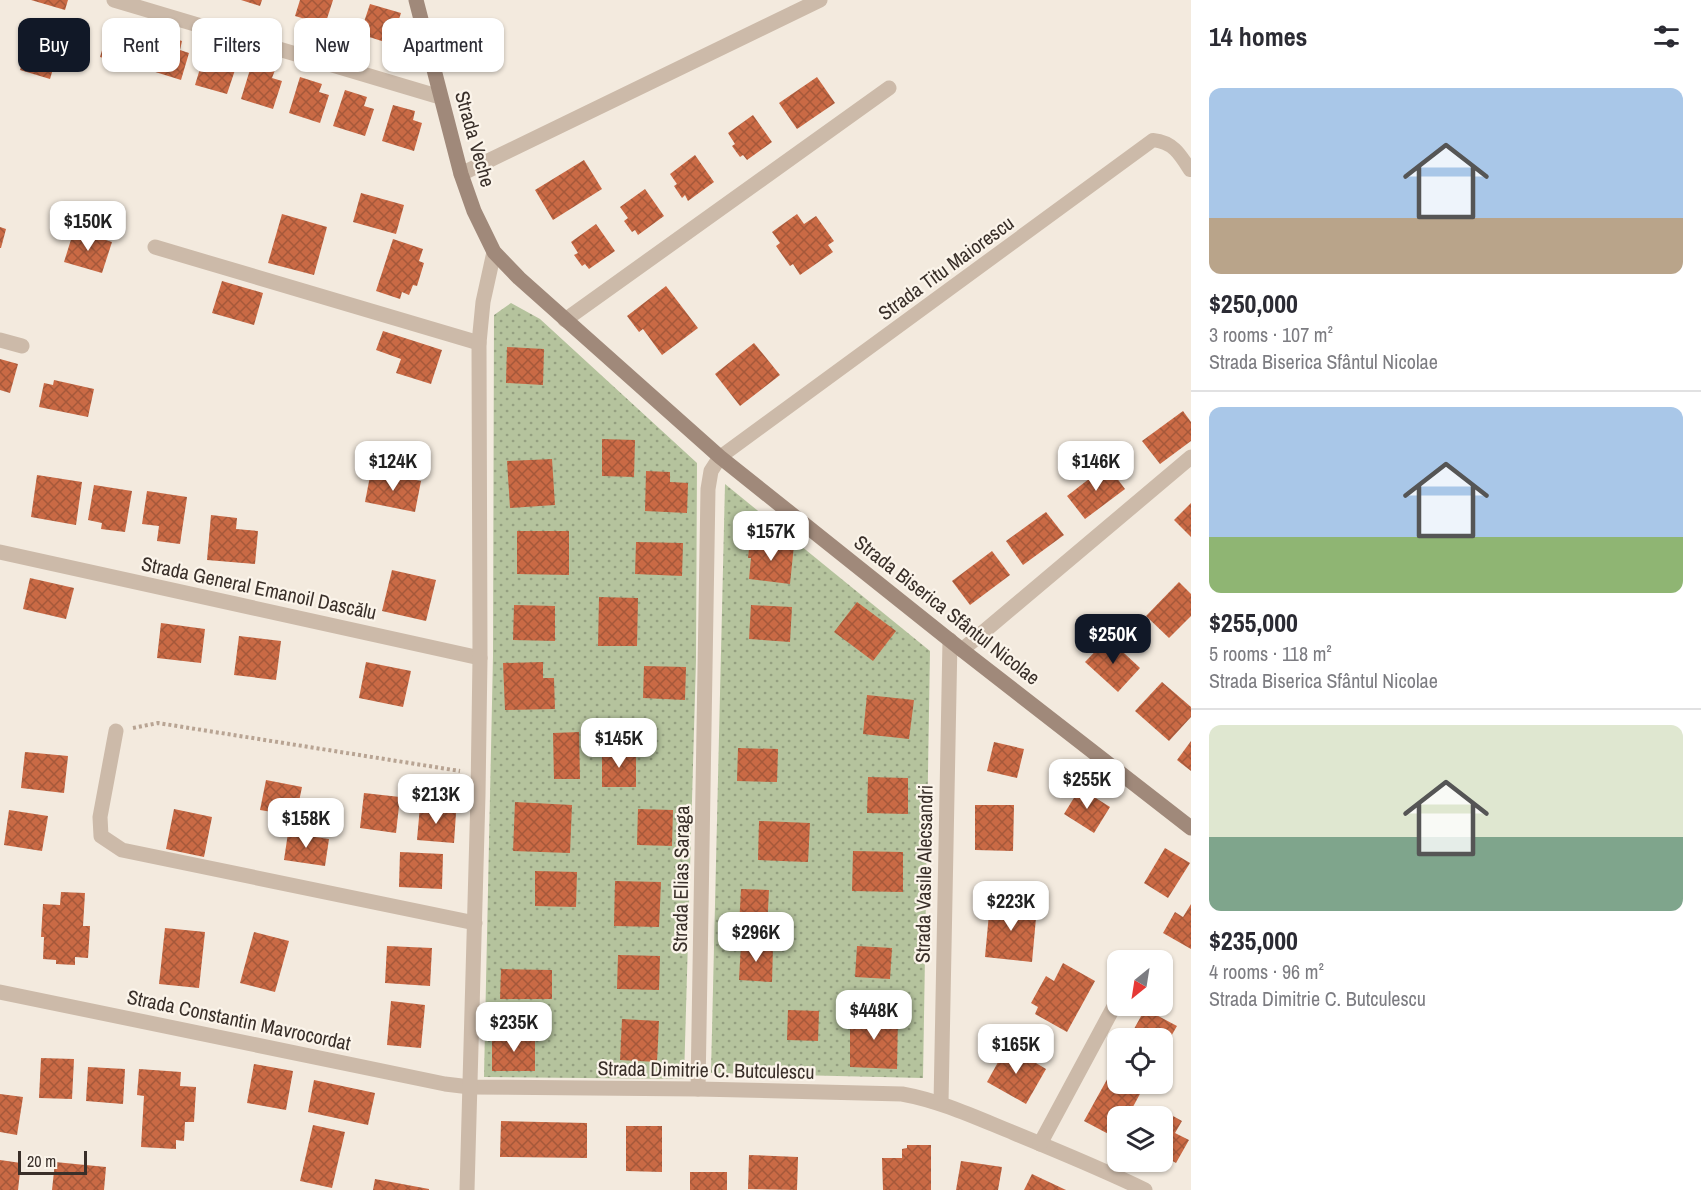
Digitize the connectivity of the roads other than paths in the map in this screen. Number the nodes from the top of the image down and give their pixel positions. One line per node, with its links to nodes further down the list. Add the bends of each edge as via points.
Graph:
1 (114, 0): 5 (street)
2 (416, 0): 5 (street, Strada Veche)
3 (820, 0): 7 (street)
4 (889, 88): 10 (street)
5 (440, 97): 7 (street, Strada Veche)
6 (1190, 170): 14 (lane, Strada Titu Maiorescu, via 1176,149 1153,140)
7 (461, 174): 9 (street, Strada Veche)
8 (155, 247): 12 (street)
9 (494, 252): 10 (street, Strada Biserica Sfântul Nicolae); 12 (street)
10 (565, 320): 14 (street, Strada Biserica Sfântul Nicolae)
11 (0, 340): 13 (street)
12 (479, 343): 19 (street)
13 (22, 346)
14 (720, 457): 17 (street, Strada Biserica Sfântul Nicolae); 26 (street, Strada Elias Saraga, via 711,471 708,489)
15 (1191, 458): 18 (street)
16 (0, 552): 19 (street, Strada General Emanoil Dascălu)
17 (950, 640): 18 (street, Strada Biserica Sfântul Nicolae); 27 (street, Strada Vasile Alecsandri)
18 (962, 650): 21 (street, Strada Biserica Sfântul Nicolae)
19 (480, 658): 22 (street)
20 (116, 730): 22 (street, via 100,817 101,836 122,850)
21 (1191, 828)
22 (475, 923): 25 (street)
23 (0, 992): 25 (street, Strada Constantin Mavrocordat)
24 (1109, 1016): 28 (street)
25 (470, 1087): 26 (street, Strada Dimitrie C. Butculescu); 29 (street)
26 (698, 1089): 27 (street, Strada Dimitrie C. Butculescu, via 902,1094)
27 (941, 1103): 28 (street)
28 (1040, 1144): 30 (street)
29 (467, 1190)
30 (1145, 1190)

